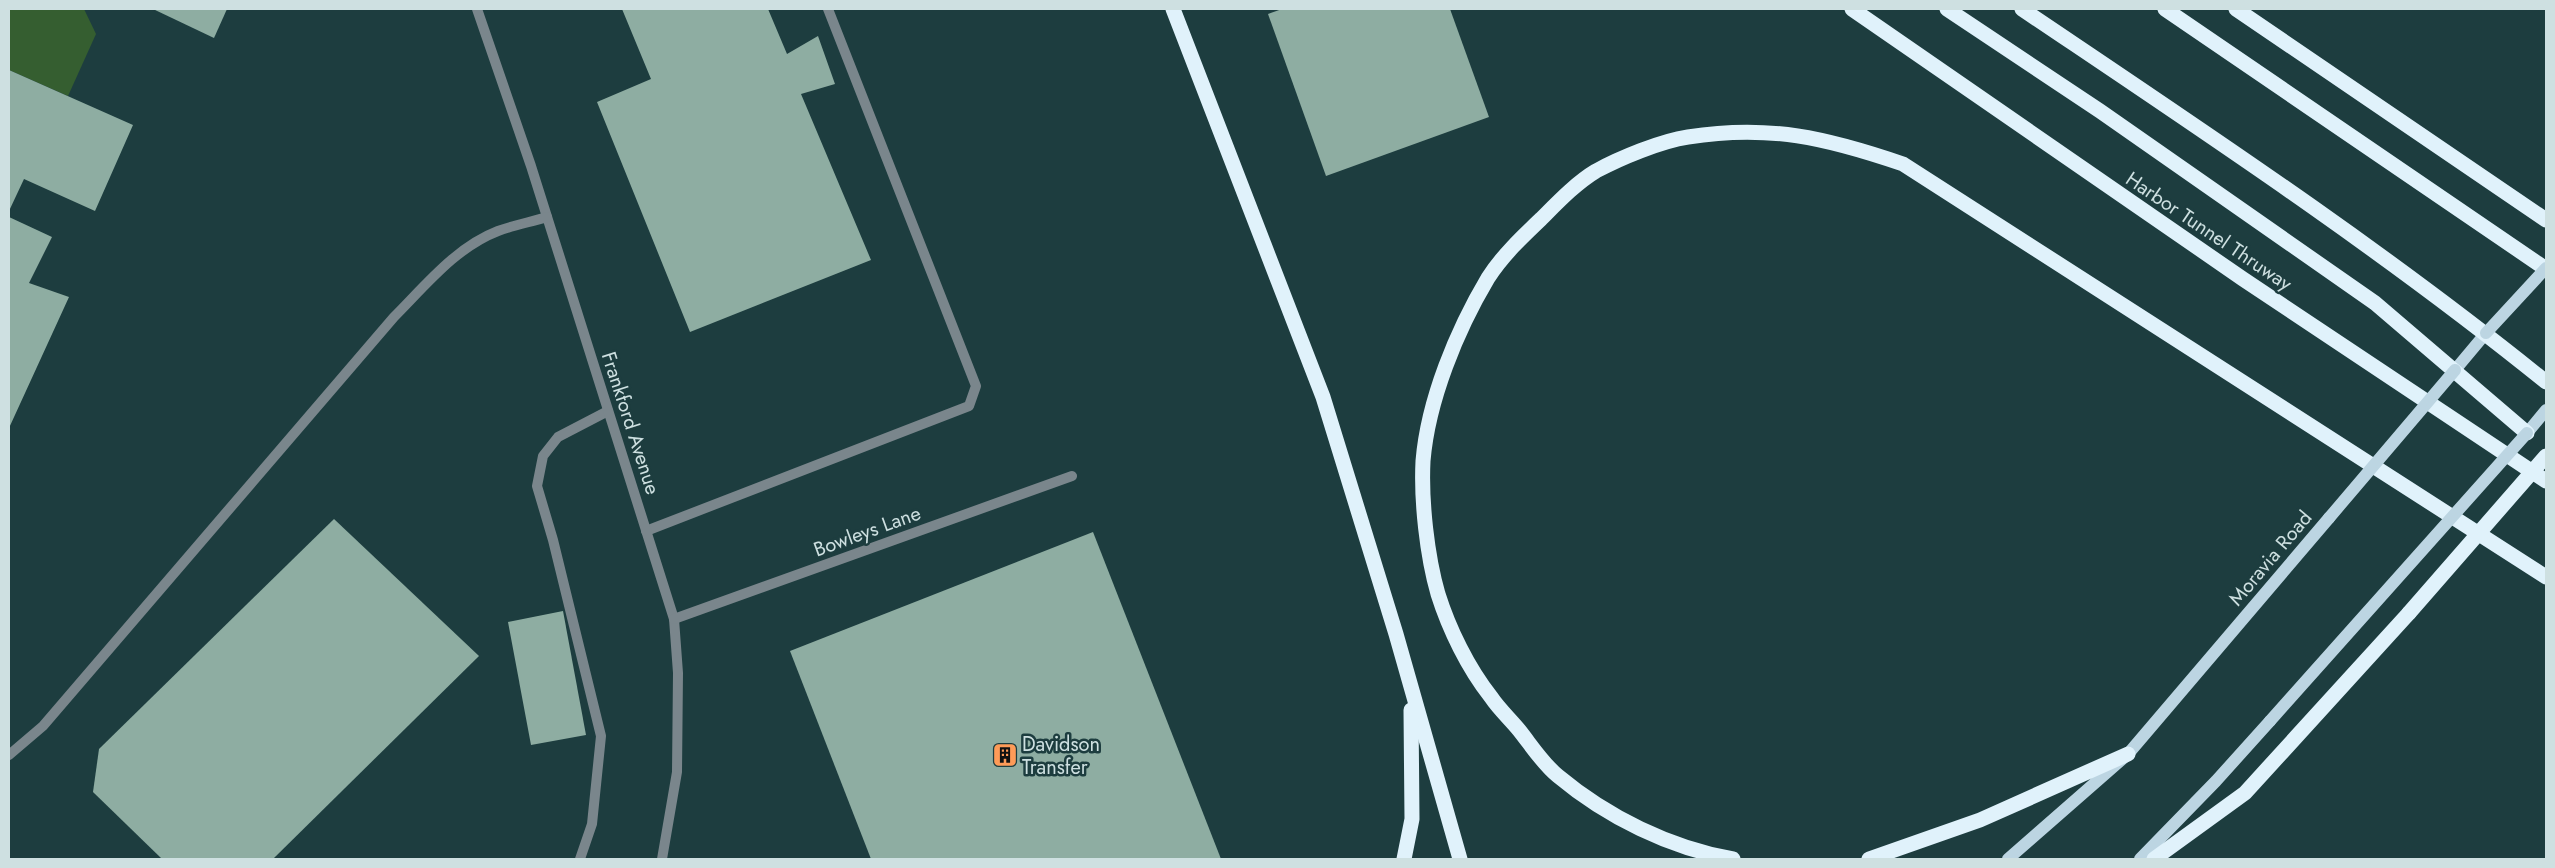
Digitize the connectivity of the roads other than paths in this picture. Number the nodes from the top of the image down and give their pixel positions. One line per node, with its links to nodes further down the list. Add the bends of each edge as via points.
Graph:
1 (477, 9): 9 (street, Frankford Avenue)
2 (828, 9): 21 (street, via 976,386 969,406)
3 (1173, 9): 24 (highway, via 1323,397)
4 (1852, 9): 20 (highway, Harbor Tunnel Thruway, via 2243,279)
5 (1947, 9): 13 (highway, via 2100,111 2375,303)
6 (2022, 9): 12 (highway, via 2217,139)
7 (2165, 9): 11 (highway)
8 (2236, 9): 10 (highway)
9 (547, 217): 16 (street, Frankford Avenue); 26 (street, via 498,231 475,242 446,264 400,310 43,726)
10 (2546, 220)
11 (2546, 268): 12 (main road, Moravia Road, bridge)
12 (2486, 333): 13 (main road, Moravia Road); 14 (highway)
13 (2455, 370): 17 (highway); 25 (main road, Moravia Road, bridge)
14 (2546, 382)
15 (2546, 410): 17 (main road)
16 (608, 411): 21 (street, Frankford Avenue); 27 (street, via 558,437 543,456 537,486 602,736 592,824)
17 (2527, 433): 34 (main road, bridge, via 2216,781)
18 (2546, 456): 35 (highway, bridge, via 2409,613 2245,792)
19 (1072, 476): 23 (street, Bowleys Lane)
20 (2546, 481)
21 (646, 531): 23 (street, Frankford Avenue)
22 (2546, 577): 31 (highway, via 1903,164 1842,143 1786,133 1737,132 1684,137 1595,172 1521,238 1489,276 1448,360 1434,404 1424,461 1426,521 1430,560 1439,596 1470,665 1490,697 1556,775 1640,829 1699,853)
23 (674, 619): 28 (street, Frankford Avenue, via 678,673 676,772)
24 (1411, 688): 29 (highway, via 1412,819); 30 (highway)
25 (2128, 754): 32 (highway, via 1980,820); 33 (main road, Moravia Road)
26 (9, 755)
27 (580, 859)
28 (662, 859)
29 (1404, 859)
30 (1460, 859)
31 (1733, 859)
32 (1869, 859)
33 (2008, 859)
34 (2140, 859)
35 (2154, 859)

